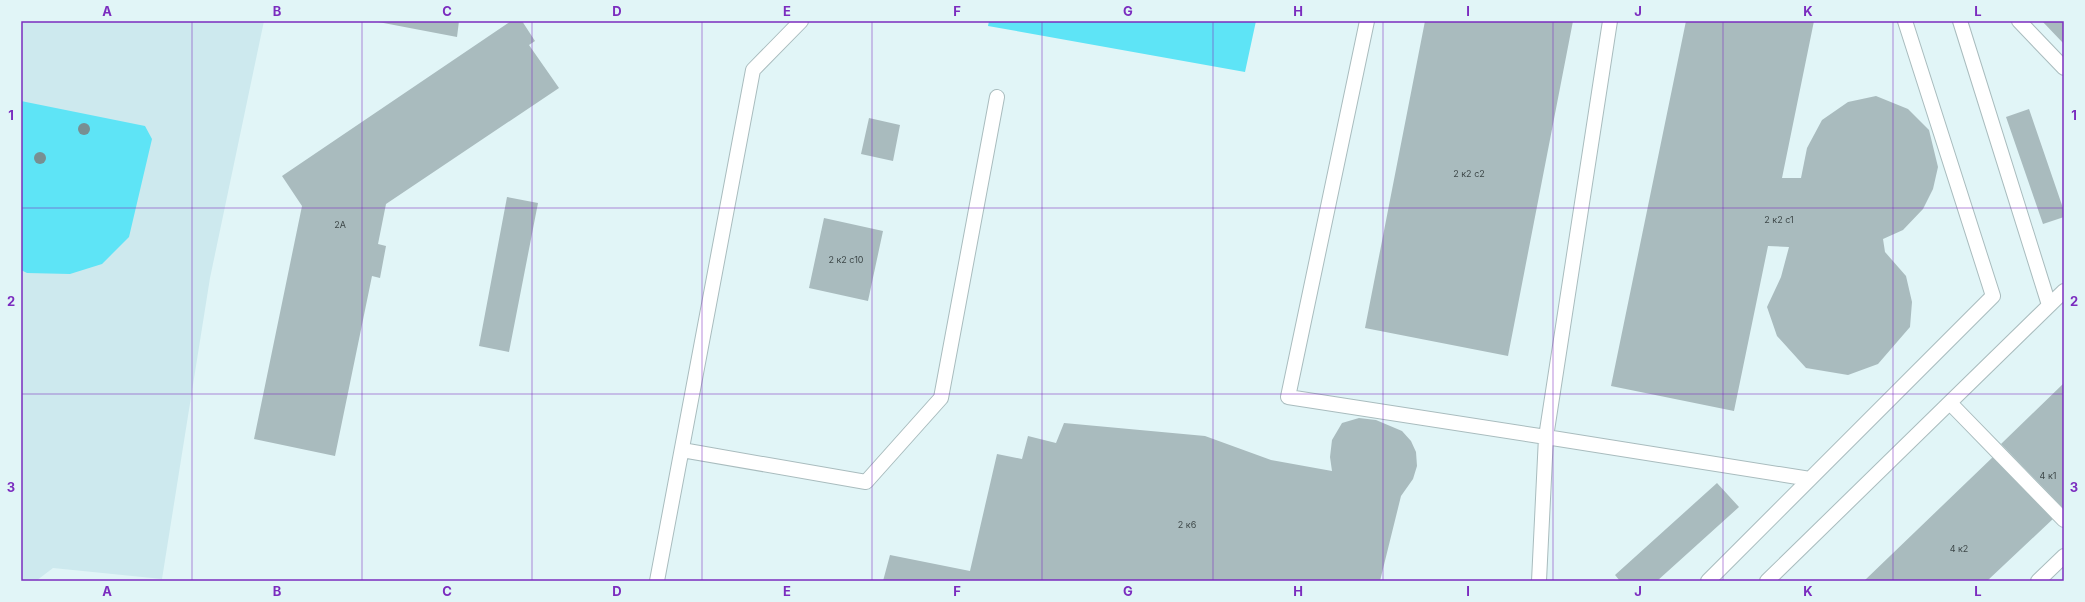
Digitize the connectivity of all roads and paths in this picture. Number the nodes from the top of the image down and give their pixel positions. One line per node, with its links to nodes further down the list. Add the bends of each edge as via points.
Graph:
1 (801, 21): 13 (lane, via 752,70)
2 (1367, 21): 12 (lane, via 1288,397)
3 (1610, 21): 12 (lane)
4 (1905, 21): 14 (lane, via 1993,296)
5 (1960, 21): 10 (lane)
6 (2019, 21): 7 (lane)
7 (2064, 68)
8 (997, 97): 13 (lane, via 942,398 866,482)
9 (2064, 291): 10 (lane)
10 (2049, 305): 11 (lane)
11 (1950, 403): 15 (lane); 20 (lane)
12 (1546, 437): 14 (lane); 18 (lane)
13 (682, 450): 17 (lane)
14 (1810, 479): 19 (lane)
15 (2064, 520)
16 (2064, 556): 21 (lane)
17 (657, 581)
18 (1539, 581)
19 (1708, 581)
20 (1767, 581)
21 (2038, 581)

